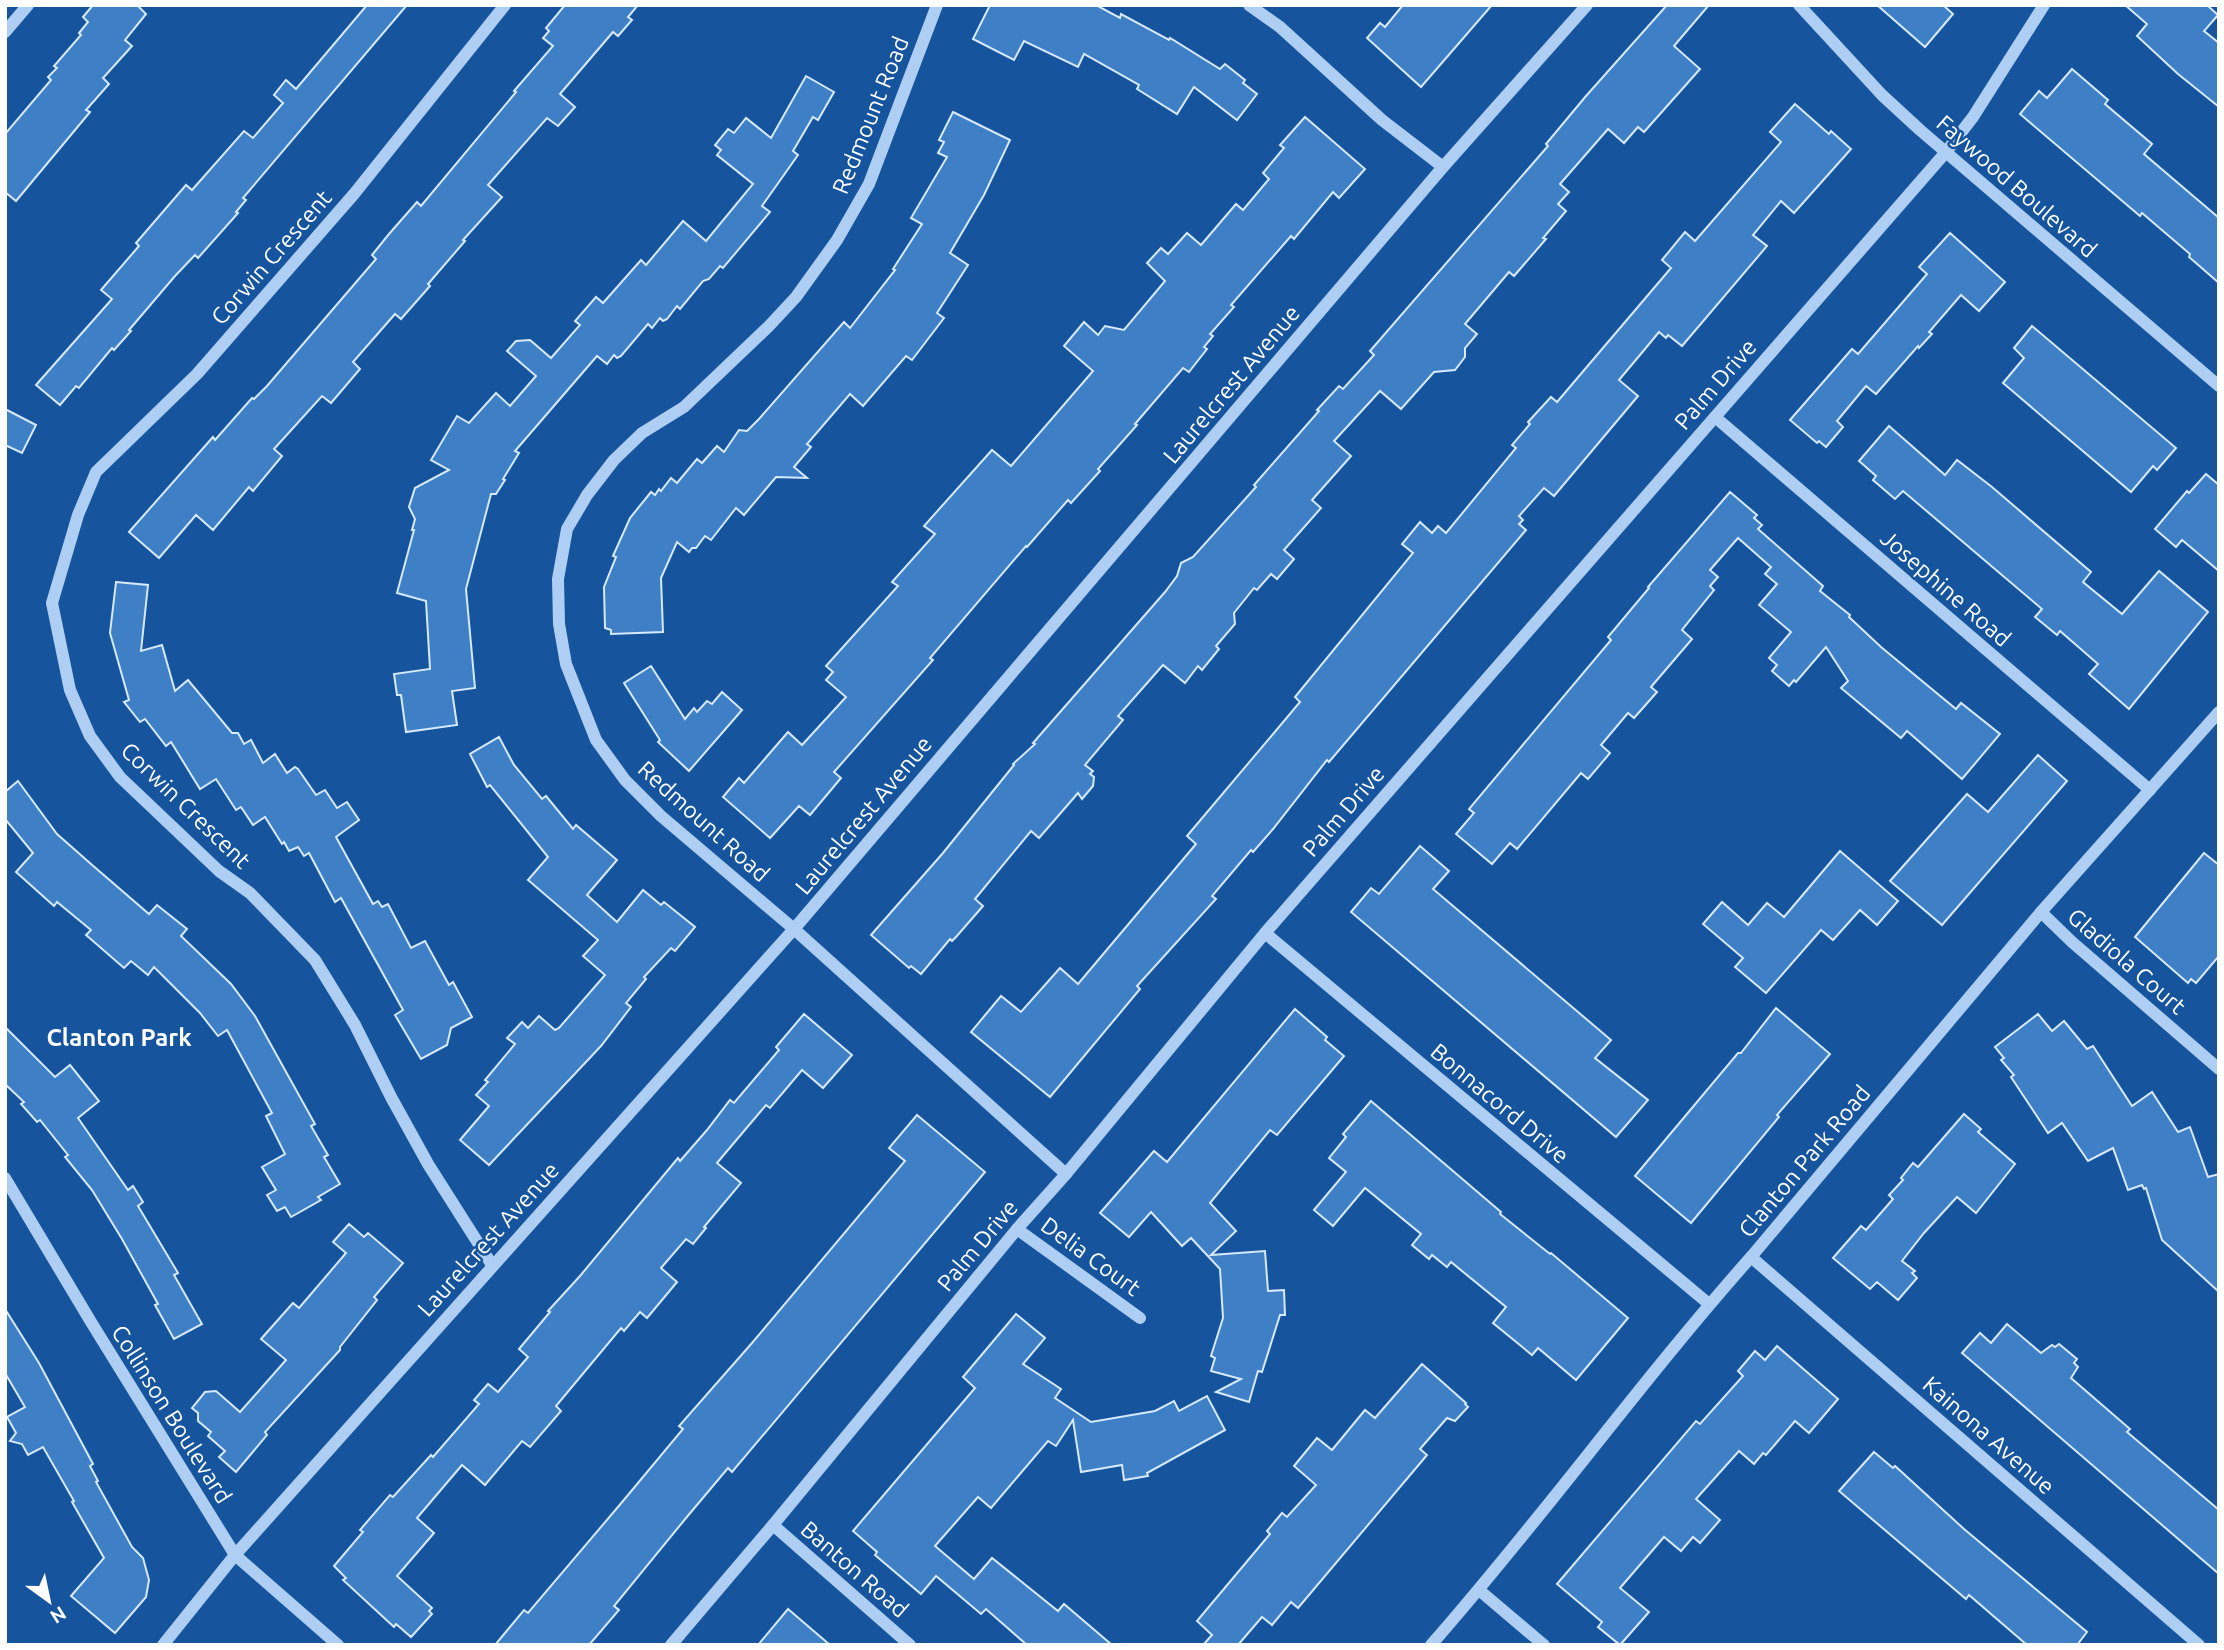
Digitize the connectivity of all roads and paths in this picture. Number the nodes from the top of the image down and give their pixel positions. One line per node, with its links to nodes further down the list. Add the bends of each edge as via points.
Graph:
1 (28, 5): 8 (street)
2 (505, 5): 23 (street, Corwin Crescent, via 355,194 197,373 96,472 52,603 70,690 90,736 120,776 219,871 250,893 315,960 428,1164)
3 (937, 5): 16 (street, Redmount Road, via 869,184 837,240 769,327 684,407 642,433 614,460 567,529 558,579 566,664 596,740 625,780 661,816)
4 (1249, 5): 10 (street)
5 (1587, 5): 10 (street, Laurelcrest Avenue)
6 (1800, 5): 9 (street, Faywood Boulevard, via 1882,95)
7 (2043, 5): 9 (street, Palm Drive)
8 (5, 32)
9 (1946, 152): 11 (street, Faywood Boulevard); 12 (street, Palm Drive)
10 (1443, 167): 16 (street, Laurelcrest Avenue)
11 (2219, 386)
12 (1715, 417): 14 (street, Josephine Road); 17 (street, Palm Drive)
13 (2219, 712): 14 (street, Clanton Park Road)
14 (2150, 790): 15 (street, Clanton Park Road)
15 (2040, 912): 18 (street, Gladiola Court); 22 (street, Clanton Park Road)
16 (794, 929): 19 (street, Redmount Road); 23 (street, Laurelcrest Avenue)
17 (1265, 933): 19 (street, Palm Drive); 24 (street, Bonnacord Drive)
18 (2219, 1069)
19 (1066, 1174): 21 (street, Palm Drive)
20 (5, 1178): 27 (street, Collinson Boulevard)
21 (1017, 1229): 25 (street, Delia Court); 26 (street, Palm Drive)
22 (1751, 1257): 24 (street, Clanton Park Road); 35 (street, Kainona Avenue)
23 (492, 1265): 27 (street, Laurelcrest Avenue)
24 (1709, 1304): 28 (street, Clanton Park Road)
25 (1140, 1318)
26 (772, 1525): 31 (street, Palm Drive); 32 (street, Banton Road)
27 (235, 1555): 29 (street, Laurelcrest Avenue); 30 (street, Collinson Boulevard)
28 (1479, 1590): 33 (street, Clanton Park Road); 34 (street)
29 (163, 1645)
30 (338, 1645)
31 (671, 1645)
32 (910, 1645)
33 (1431, 1645)
34 (1544, 1645)
35 (2199, 1645)

